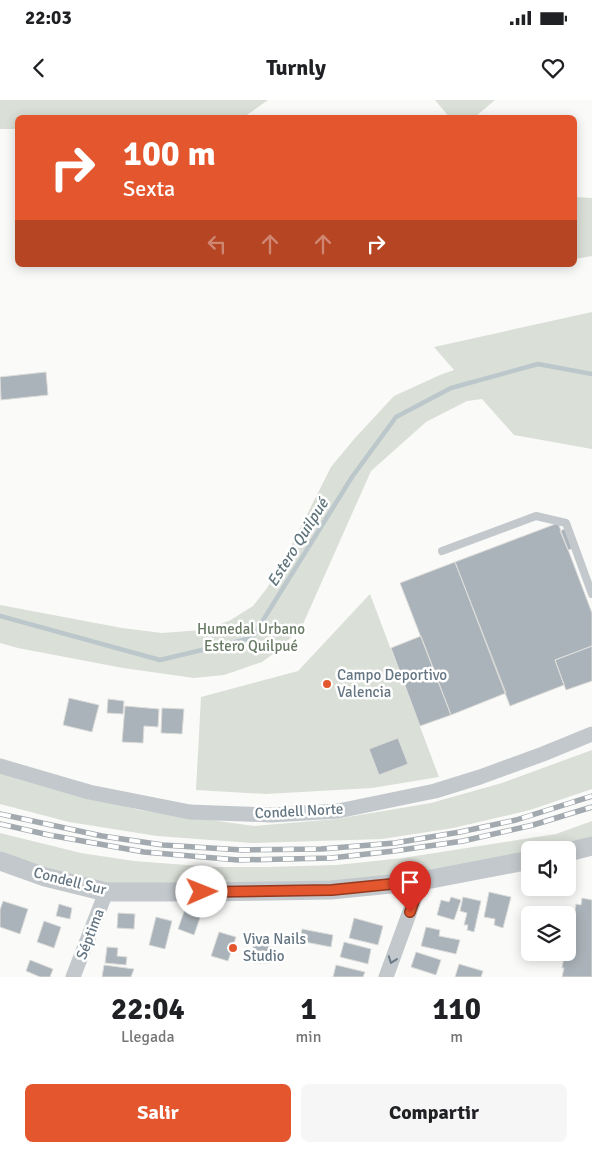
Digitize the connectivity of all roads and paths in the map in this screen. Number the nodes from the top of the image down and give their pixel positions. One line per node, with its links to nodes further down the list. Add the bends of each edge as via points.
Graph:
1 (442, 551): 2 (lane, via 536,516 566,523)
2 (592, 594)
3 (592, 734): 4 (street, Condell Norte, via 435,791 338,811 272,815 190,812 88,792)
4 (0, 766)
5 (592, 846): 6 (street)
6 (576, 850)
7 (0, 861): 10 (street, Condell Sur, via 45,877)
8 (521, 862): 9 (street, Condell Sur)
9 (421, 881): 10 (street, Condell Sur, via 332,890); 12 (street, one-way to 12)
10 (106, 892): 11 (street, Séptima)
11 (73, 977)
12 (386, 977)

